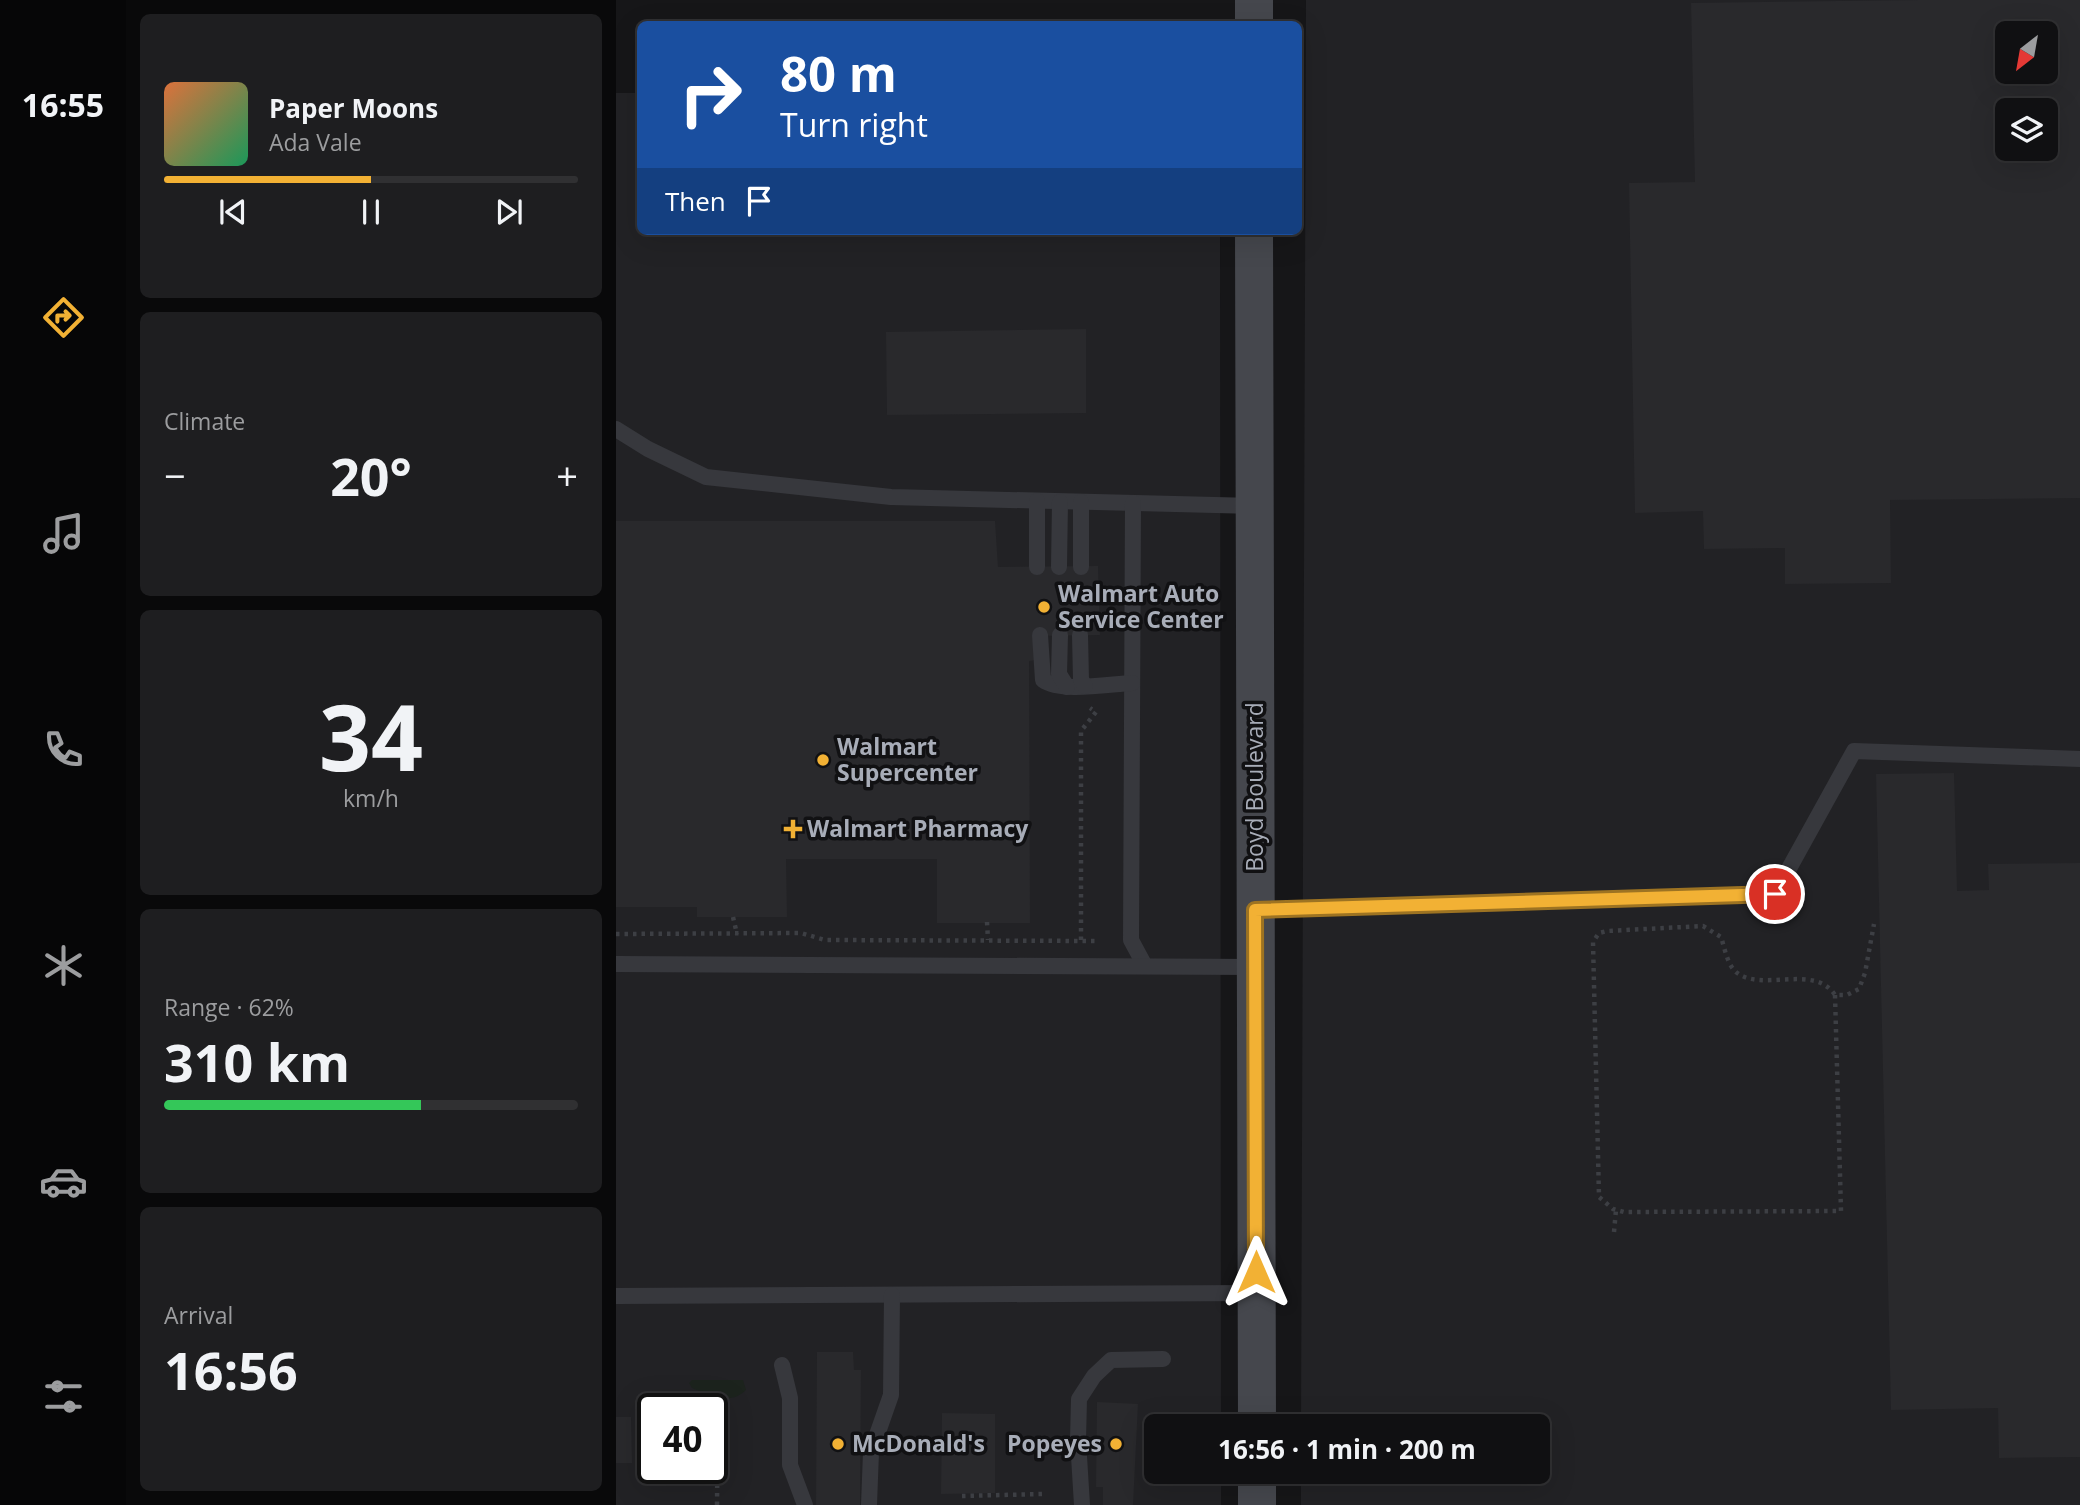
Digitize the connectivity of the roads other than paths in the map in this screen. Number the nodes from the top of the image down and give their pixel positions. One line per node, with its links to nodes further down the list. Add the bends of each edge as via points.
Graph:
1 (1254, 0): 2 (street)
2 (1254, 21)
3 (1254, 235): 9 (street, Boyd Boulevard)
4 (616, 429): 5 (lane, via 706,477 891,497)
5 (1037, 501): 6 (lane); 11 (lane)
6 (1060, 502): 7 (lane); 12 (lane)
7 (1081, 502): 8 (lane); 10 (lane)
8 (1133, 503): 9 (lane); 16 (lane)
9 (1255, 506): 20 (street, Boyd Boulevard)
10 (1081, 566)
11 (1037, 567)
12 (1059, 567)
13 (1040, 635): 18 (lane, via 1043,680)
14 (1060, 635): 18 (lane, via 1059,674)
15 (1080, 635): 17 (lane)
16 (1132, 683): 17 (lane); 22 (lane, via 1131,940)
17 (1085, 686): 18 (lane)
18 (1067, 687)
19 (2080, 759): 20 (lane, via 1854,751 1775,894)
20 (1255, 910): 23 (street, Boyd Boulevard)
21 (616, 964): 22 (lane)
22 (1145, 966): 23 (lane)
23 (1256, 967): 24 (street, Boyd Boulevard)
24 (1256, 1293): 25 (lane); 29 (street, Boyd Boulevard)
25 (892, 1295): 26 (lane); 32 (lane, via 891,1395 871,1452)
26 (616, 1296)
27 (1163, 1359): 33 (lane, via 1111,1360 1079,1399)
28 (782, 1365): 31 (lane, via 790,1398 790,1465)
29 (1256, 1414)
30 (1257, 1484): 34 (street)
31 (805, 1505)
32 (869, 1505)
33 (1082, 1505)
34 (1257, 1505)

